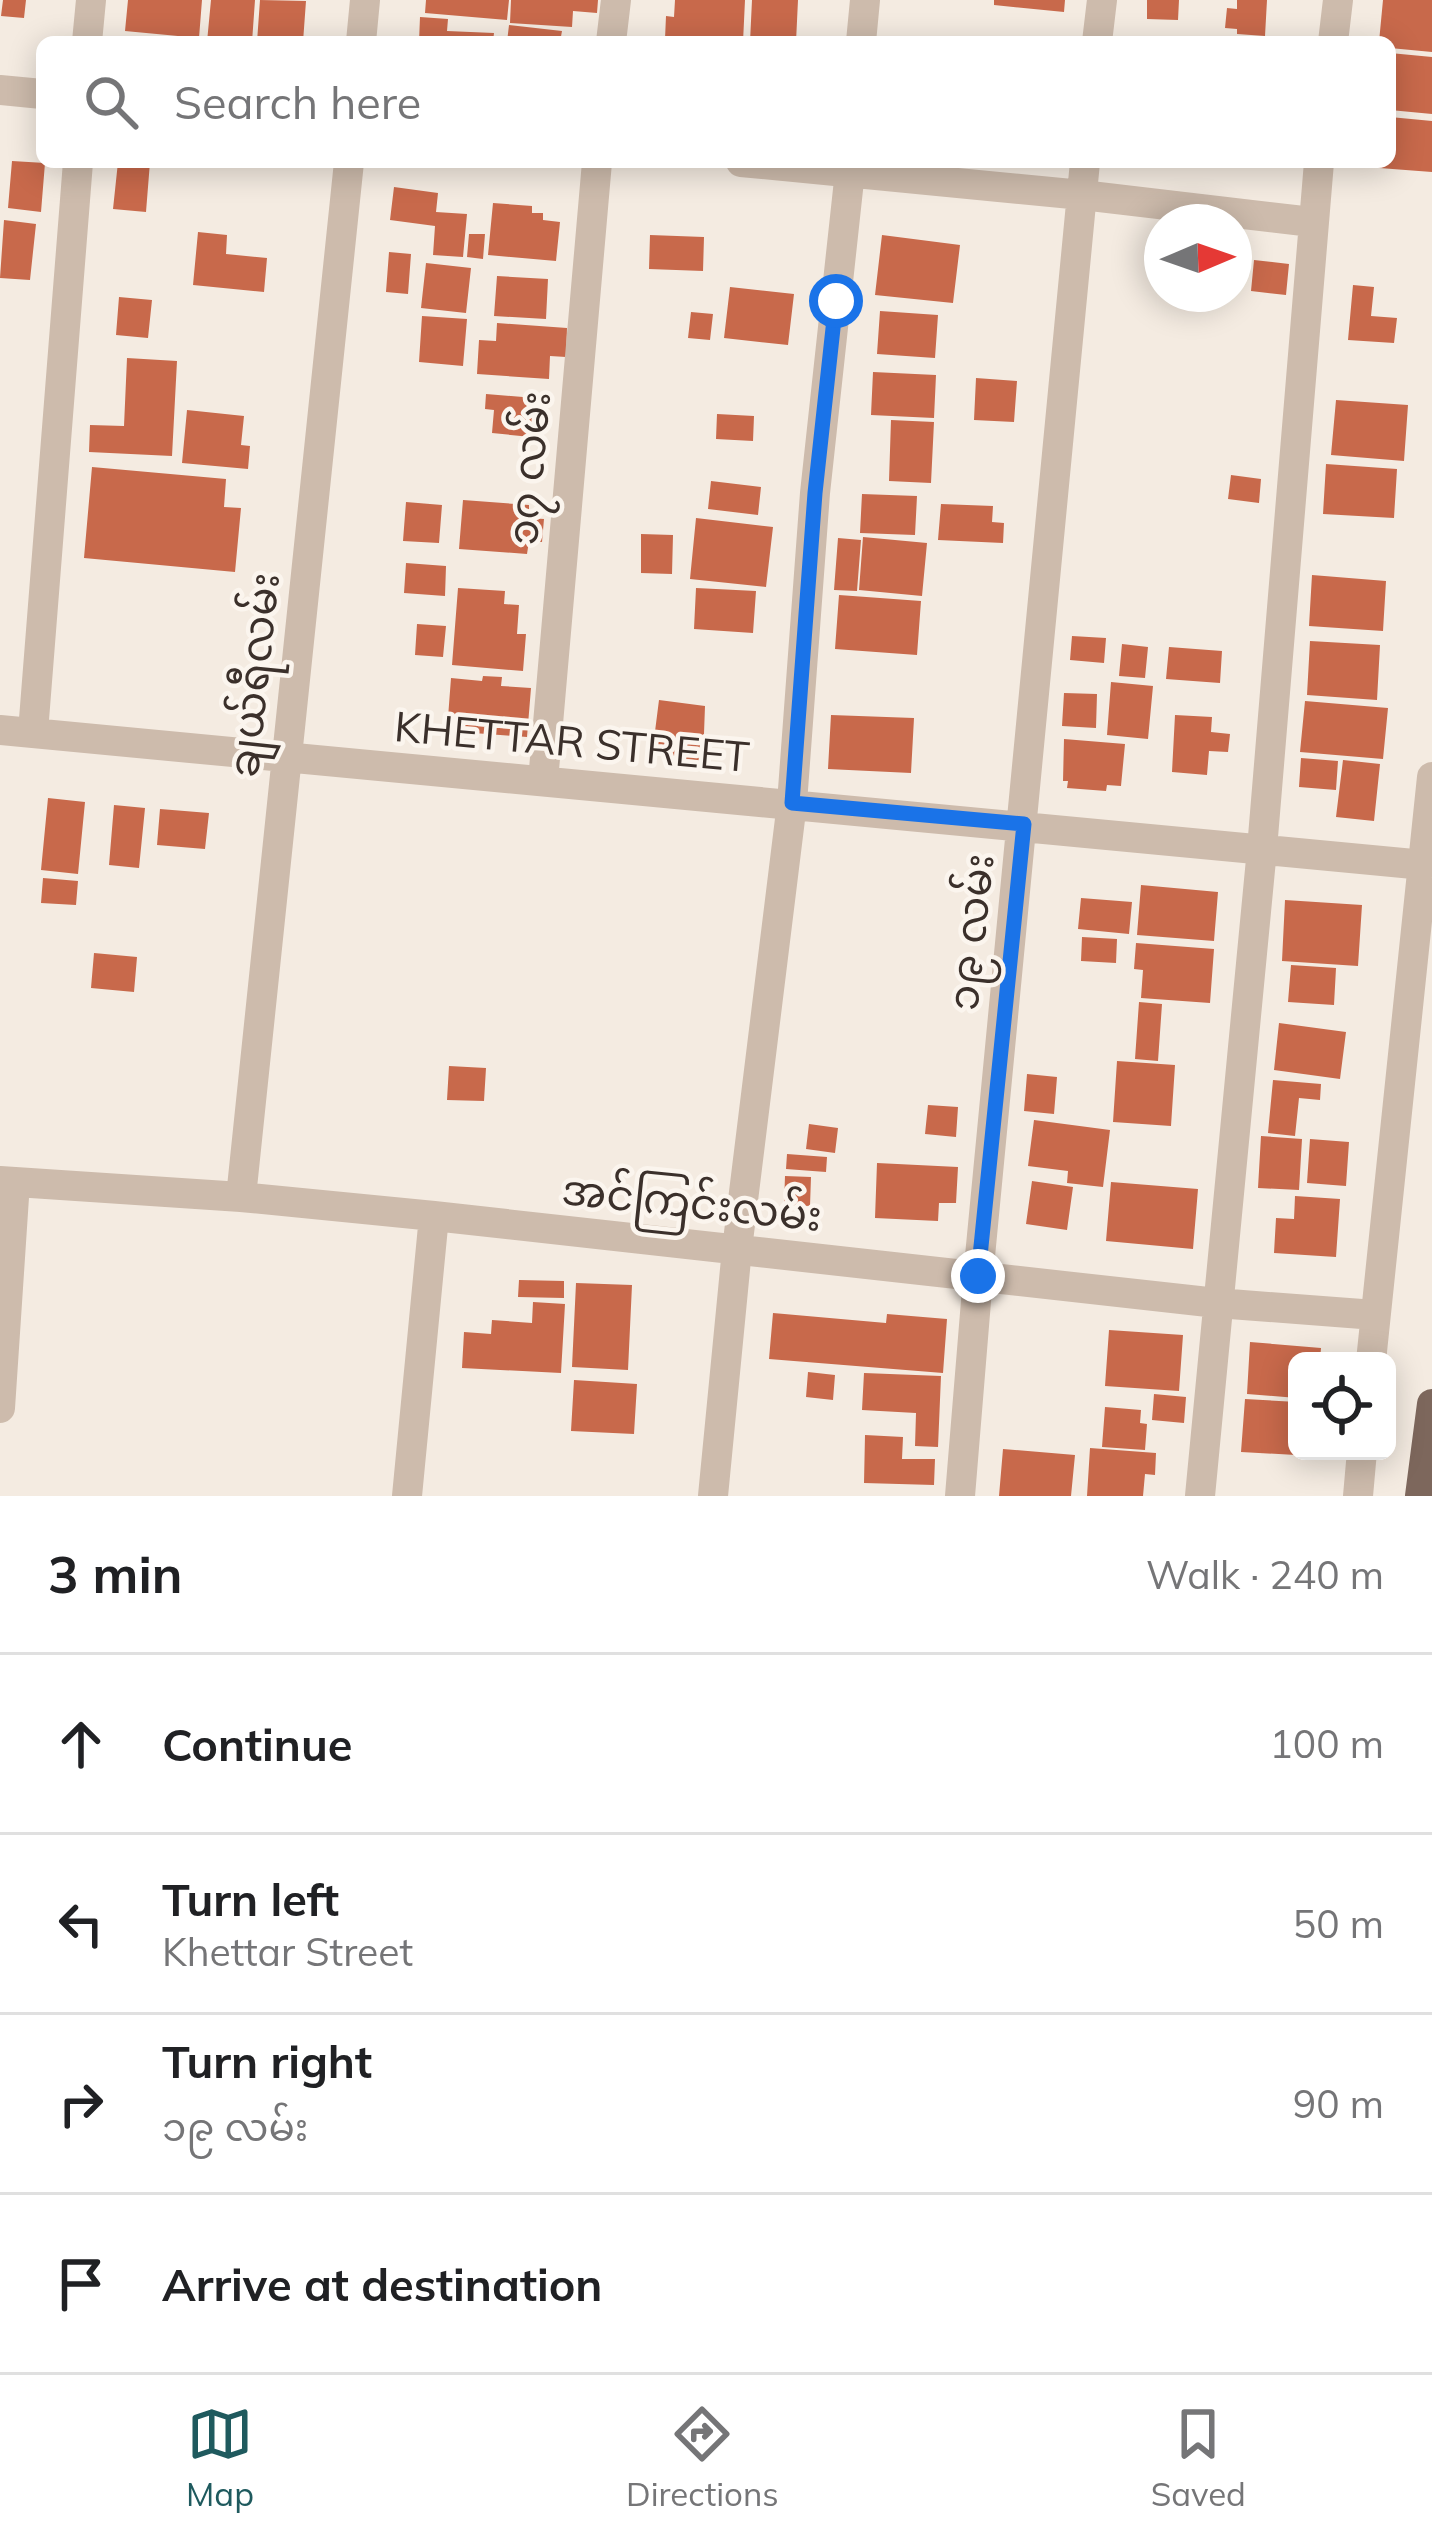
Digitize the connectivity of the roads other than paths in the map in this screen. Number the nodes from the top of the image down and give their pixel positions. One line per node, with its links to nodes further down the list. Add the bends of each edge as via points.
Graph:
1 (91, 0): 7 (street)
2 (365, 0): 8 (street)
3 (616, 0): 9 (street)
4 (865, 0): 10 (street)
5 (1102, 0): 11 (street)
6 (1338, 0): 12 (street)
7 (88, 36)
8 (362, 36)
9 (612, 36)
10 (862, 36)
11 (1098, 36)
12 (1334, 36)
13 (0, 90): 14 (street)
14 (36, 93)
15 (77, 168): 25 (street)
16 (348, 168): 26 (street, ချယ်ရီလမ်း)
17 (597, 168): 28 (street, ၁၇ လမ်း)
18 (850, 168): 29 (street)
19 (858, 168): 22 (street)
20 (1084, 168): 22 (street, ၁၉ လမ်း)
21 (1318, 168): 23 (street)
22 (1082, 195): 23 (street); 30 (street, ၁၉ လမ်း)
23 (1312, 222): 31 (street)
24 (0, 730): 25 (street, KHETTAR STREET)
25 (33, 732): 26 (street, KHETTAR STREET)
26 (286, 758): 28 (street, KHETTAR STREET); 34 (street, ချယ်ရီလမ်း)
27 (1432, 777): 32 (street)
28 (543, 781): 29 (street, KHETTAR STREET)
29 (792, 803): 30 (street, KHETTAR STREET); 36 (street)
30 (1024, 824): 31 (street, KHETTAR STREET); 37 (street, ၁၉ လမ်း)
31 (1262, 849): 32 (street, KHETTAR STREET); 38 (street)
32 (1424, 865): 39 (street)
33 (8, 1182): 34 (street, အင်ကြင်းလမ်း); 42 (street)
34 (241, 1197): 35 (street, အင်ကြင်းလမ်း)
35 (434, 1216): 36 (street, အင်ကြင်းလမ်း); 44 (street)
36 (737, 1250): 37 (street, အင်ကြင်းလမ်း); 45 (street)
37 (978, 1276): 38 (street, အင်ကြင်းလမ်း); 46 (street, ၁၉ လမ်း)
38 (1217, 1303): 39 (street, အင်ကြင်းလမ်း); 47 (street)
39 (1375, 1315): 40 (street)
40 (1372, 1352)
41 (1432, 1404): 49 (main road)
42 (0, 1408)
43 (1361, 1460): 48 (street)
44 (407, 1496)
45 (713, 1496)
46 (960, 1496)
47 (1200, 1496)
48 (1358, 1496)
49 (1420, 1496)

